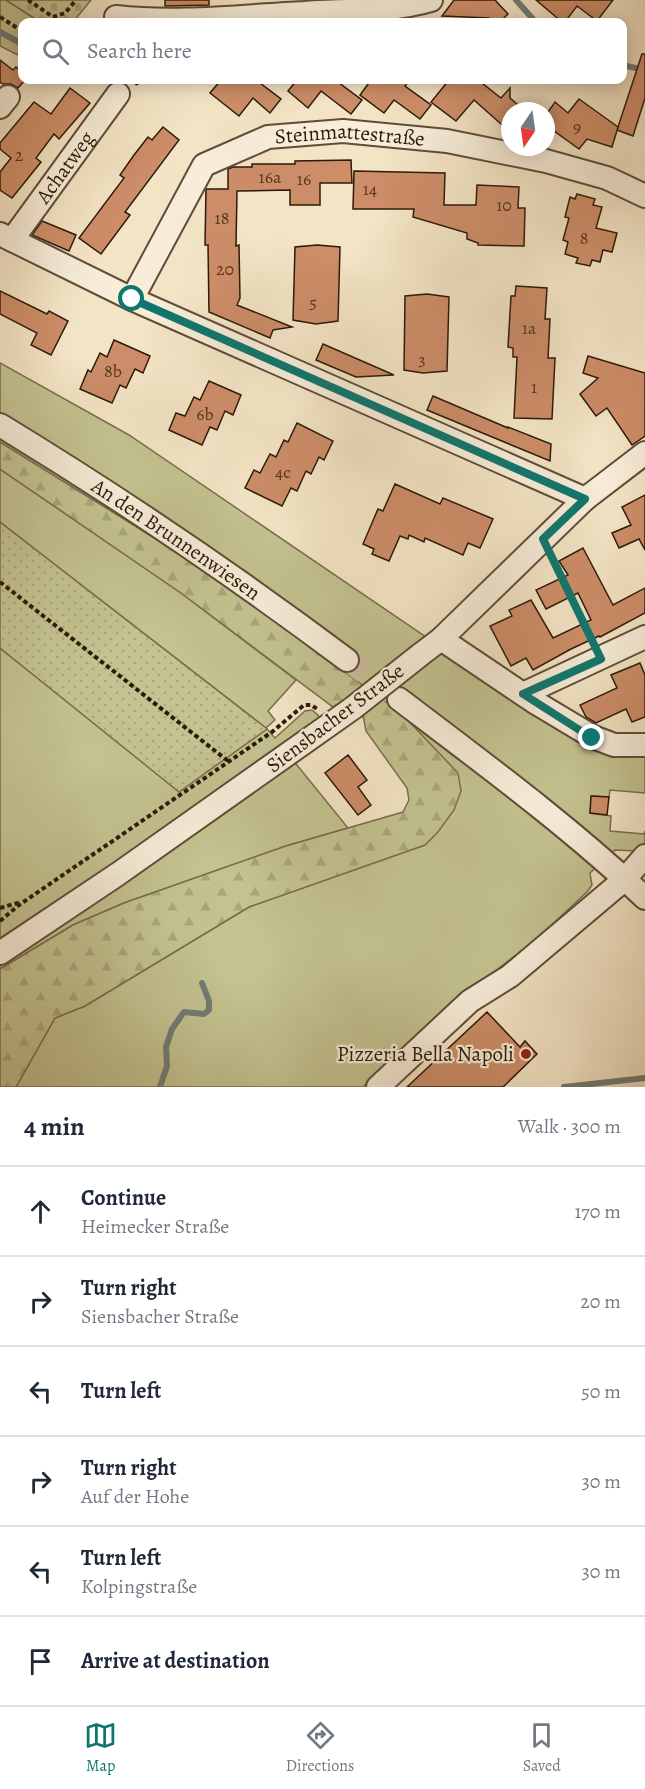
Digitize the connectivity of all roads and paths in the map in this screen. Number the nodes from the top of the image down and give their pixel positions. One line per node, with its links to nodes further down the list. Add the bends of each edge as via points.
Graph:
1 (28, 0): 2 (path, via 53,17 65,13)
2 (76, 0)
3 (431, 0): 7 (street, via 391,8)
4 (0, 17): 8 (path)
5 (116, 17): 6 (street)
6 (124, 18)
7 (203, 18)
8 (18, 28)
9 (118, 94): 11 (street, Achatweg)
10 (645, 196): 12 (street, Steinmattestraße, via 607,178 546,161 447,141 343,131 268,137 204,165)
11 (6, 237): 12 (street)
12 (132, 299): 15 (street)
13 (0, 425): 21 (street, An den Brunnenwiesen, via 90,480 253,590)
14 (645, 453): 15 (street, Siensbacher Straße)
15 (585, 499): 16 (street, Siensbacher Straße)
16 (543, 539): 19 (street, Siensbacher Straße); 20 (path)
17 (0, 582): 26 (path)
18 (645, 638): 20 (street)
19 (441, 639): 22 (street); 24 (street, Siensbacher Straße, bridge)
20 (601, 659): 22 (street)
21 (347, 660)
22 (523, 694): 25 (street, via 592,738 614,745)
23 (399, 699): 28 (street)
24 (333, 723): 26 (path, via 317,708 304,705); 33 (street, Siensbacher Straße)
25 (645, 745)
26 (228, 761): 30 (path)
27 (645, 856): 28 (street)
28 (625, 879): 29 (street); 34 (street, via 510,976 470,1001)
29 (645, 898)
30 (25, 901): 31 (path); 32 (path)
31 (0, 908)
32 (0, 921)
33 (0, 953)
34 (378, 1087)

